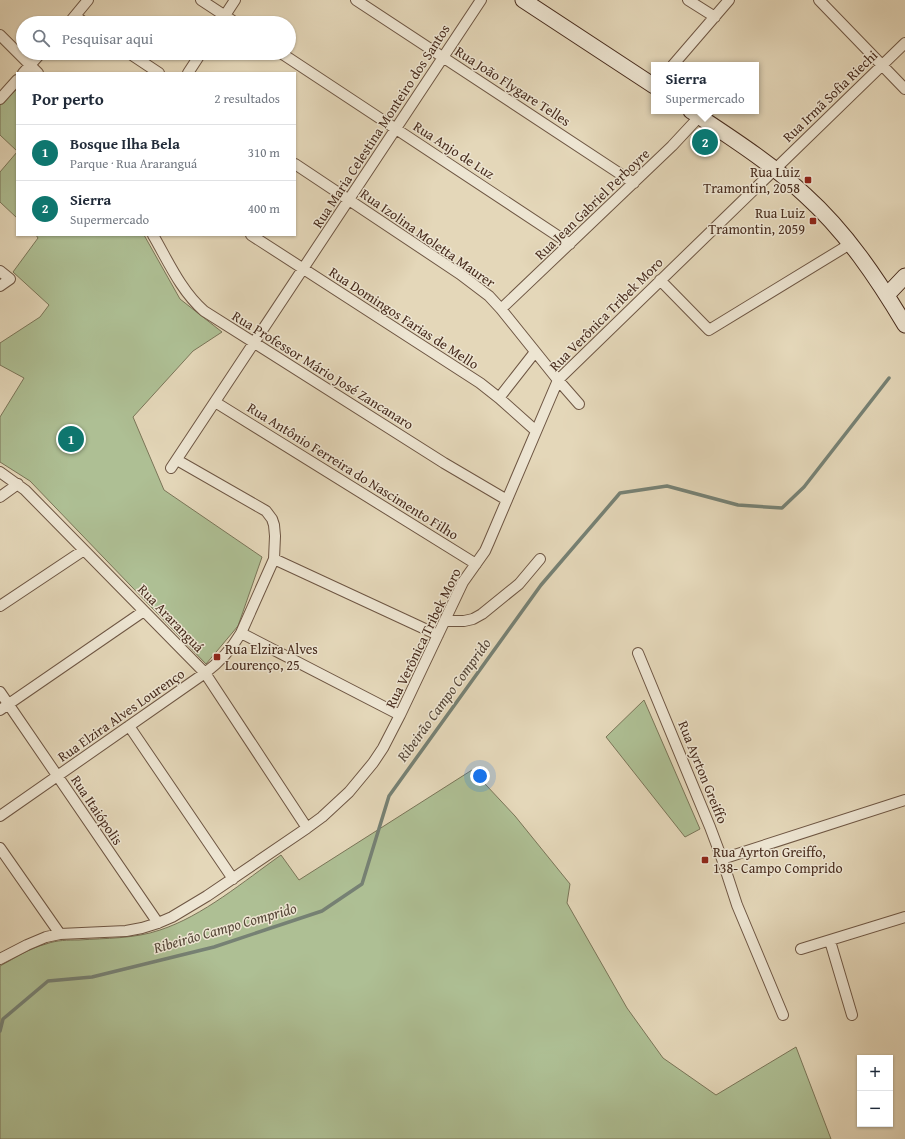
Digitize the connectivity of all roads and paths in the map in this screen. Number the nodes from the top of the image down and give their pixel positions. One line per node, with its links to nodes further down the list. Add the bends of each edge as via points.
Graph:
1 (88, 0): 10 (street)
2 (201, 0): 11 (street)
3 (235, 0): 12 (street)
4 (356, 0): 17 (street, Rua João Flygare Telles)
5 (481, 0): 17 (street, Rua Maria Celestina Monteiro dos Santos)
6 (523, 0): 31 (main road)
7 (688, 0): 13 (street)
8 (729, 0): 13 (street)
9 (819, 0): 25 (street)
10 (75, 16)
11 (219, 16)
12 (224, 16)
13 (715, 17): 23 (street)
14 (0, 35): 16 (street)
15 (905, 43): 25 (street, Rua Irmã Sofia Riechi)
16 (16, 51)
17 (443, 57): 35 (street, Rua Maria Celestina Monteiro dos Santos); 38 (street, Rua João Flygare Telles)
18 (25, 60): 24 (street)
19 (35, 60): 24 (street)
20 (140, 60): 28 (street)
21 (196, 60): 29 (street)
22 (292, 60): 35 (street, Rua Anjo de Luz)
23 (676, 62)
24 (30, 65): 26 (street); 27 (street)
25 (882, 65): 32 (street); 37 (street, Rua Irmã Sofia Riechi)
26 (24, 72)
27 (37, 72)
28 (158, 72)
29 (189, 72)
30 (16, 81): 33 (street)
31 (651, 84)
32 (905, 89)
33 (0, 99)
34 (695, 114): 37 (main road); 38 (street, Rua Jean Gabriel Perboyre, via 672,146)
35 (396, 129): 39 (street, Rua Maria Celestina Monteiro dos Santos); 42 (street, Rua Anjo de Luz)
36 (296, 165): 39 (street, Rua Izolina Moletta Maurer)
37 (774, 169): 43 (main road, via 806,196); 47 (street, Rua Verônica Tribek Moro)
38 (634, 183): 42 (street, Rua Jean Gabriel Perboyre)
39 (349, 200): 44 (street, Rua Maria Celestina Monteiro dos Santos); 50 (street, Rua Izolina Moletta Maurer, via 460,274 489,296)
40 (154, 236): 52 (street, Rua Professor Mário José Zancanaro, via 196,304 213,318)
41 (253, 236): 44 (street, Rua Domingos Farias de Mello)
42 (570, 244): 50 (street, Rua Jean Gabriel Perboyre)
43 (850, 244): 47 (street, via 709,330); 49 (main road)
44 (303, 269): 52 (street, Rua Maria Celestina Monteiro dos Santos); 55 (street, Rua Domingos Farias de Mello, via 480,383)
45 (0, 271): 48 (street, via 10,279)
46 (905, 276): 49 (main road)
47 (660, 280): 54 (street, Rua Verônica Tribek Moro)
48 (0, 286)
49 (887, 295): 51 (main road)
50 (501, 309): 53 (street, Rua Izolina Moletta Maurer)
51 (905, 325)
52 (254, 343): 56 (street, Rua Maria Celestina Monteiro dos Santos); 62 (street, Rua Professor Mário José Zancanaro)
53 (535, 352): 54 (street, Rua Izolina Moletta Maurer); 55 (street)
54 (558, 380): 57 (street, Rua Izolina Moletta Maurer); 58 (street, Rua Verônica Tribek Moro)
55 (499, 398): 58 (street, Rua Domingos Farias de Mello)
56 (215, 402): 64 (street, Rua Maria Celestina Monteiro dos Santos, via 174,464 269,514 274,525); 66 (street, Rua Antônio Ferreira do Nascimento Filho)
57 (579, 404)
58 (536, 431): 62 (street, Rua Verônica Tribek Moro)
59 (0, 472): 60 (street, Rua Araranguá)
60 (18, 484): 61 (street); 63 (street, Rua Araranguá)
61 (0, 497)
62 (507, 500): 66 (street, Rua Verônica Tribek Moro, via 485,551)
63 (84, 550): 67 (street); 68 (street, Rua Araranguá)
64 (274, 558): 70 (street, Rua Elzira Alves Lourenço); 71 (street)
65 (540, 559): 69 (street, via 519,584 482,614 464,621)
66 (476, 564): 69 (street, Rua Verônica Tribek Moro, via 463,582)
67 (0, 606)
68 (144, 611): 73 (street, Rua Araranguá); 75 (street)
69 (445, 621): 71 (street, Rua Verônica Tribek Moro)
70 (242, 633): 73 (street, Rua Elzira Alves Lourenço, via 223,658); 76 (street)
71 (438, 636): 76 (street, Rua Verônica Tribek Moro)
72 (638, 653): 83 (street, Rua Ayrton Greiffo)
73 (205, 673): 77 (street, Rua Elzira Alves Lourenço); 81 (street, Rua Araranguá)
74 (0, 692): 75 (street, Rua Itaiópolis)
75 (4, 707): 78 (street, Rua Itaiópolis)
76 (400, 716): 81 (street, Rua Verônica Tribek Moro, via 383,748 361,778 337,804)
77 (129, 726): 78 (street, Rua Elzira Alves Lourenço); 84 (street)
78 (57, 776): 80 (street, Rua Elzira Alves Lourenço); 86 (street, Rua Itaiópolis)
79 (905, 800): 83 (street)
80 (0, 816)
81 (307, 828): 84 (street, Rua Verônica Tribek Moro)
82 (0, 848): 87 (street)
83 (722, 859): 91 (street, Rua Ayrton Greiffo, via 737,905)
84 (233, 879): 86 (street, Rua Verônica Tribek Moro, via 190,907)
85 (905, 917): 88 (street)
86 (158, 923): 87 (street, Rua Verônica Tribek Moro, via 120,932)
87 (60, 934): 90 (street, Rua Verônica Tribek Moro, via 36,940)
88 (830, 941): 89 (street); 92 (street)
89 (801, 949)
90 (0, 960)
91 (783, 1015)
92 (852, 1016)

